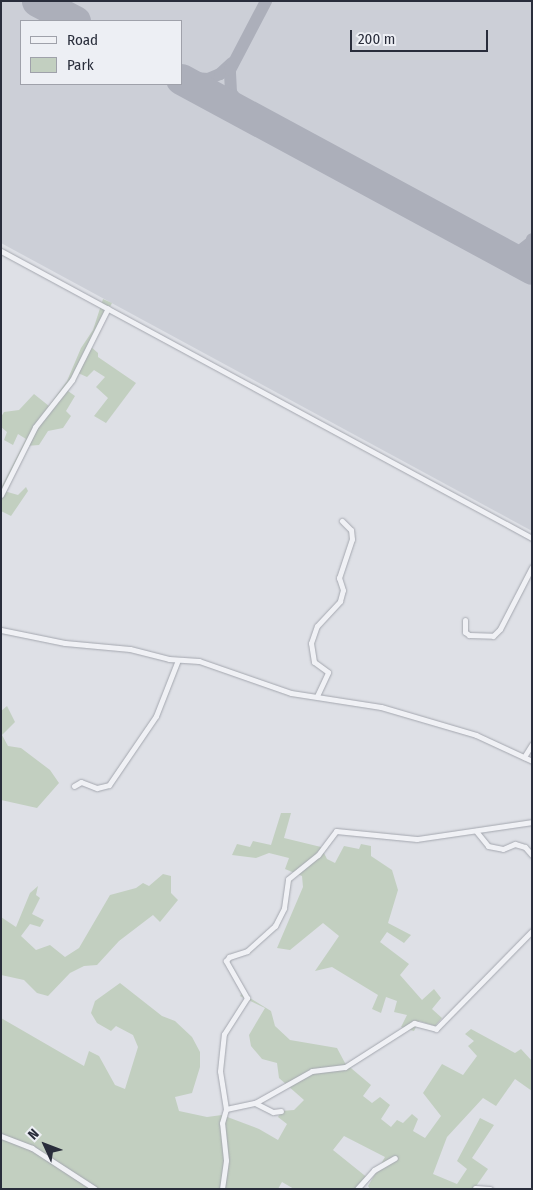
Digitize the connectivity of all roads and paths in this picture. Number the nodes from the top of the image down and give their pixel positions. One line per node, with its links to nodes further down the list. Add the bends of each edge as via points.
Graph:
1 (1, 251): 2 (street)
2 (108, 308): 3 (street, via 72,380 35,428); 5 (street)
3 (1, 495)
4 (342, 520): 10 (street, via 351,530 352,539 341,571 343,590 340,601 317,626 311,643 314,662 328,672)
5 (532, 538)
6 (532, 567): 7 (street, via 500,630 493,636 469,635 465,632)
7 (465, 620)
8 (1, 630): 9 (street, via 65,643 130,649)
9 (178, 660): 10 (street, via 198,661 274,688); 14 (street, via 156,716 109,785 97,788 81,782)
10 (317, 696): 12 (street, via 381,707 476,735)
11 (532, 744): 12 (street)
12 (524, 757): 13 (street)
13 (532, 761)
14 (74, 786)
15 (532, 822): 16 (street)
16 (476, 831): 17 (street, via 488,846 503,849 516,844 525,847); 20 (street, via 415,839 336,830 318,854 288,879 284,908 275,926 247,951 228,957 226,961 247,998 225,1031 220,1071)
17 (532, 856)
18 (532, 931): 19 (street, via 436,1029 414,1023 345,1067 312,1071)
19 (255, 1103): 20 (street); 21 (street, via 274,1112)
20 (226, 1109): 26 (street, via 222,1123 226,1160)
21 (280, 1111)
22 (1, 1136): 25 (street, via 32,1148)
23 (395, 1158): 27 (street, via 374,1170)
24 (475, 1188): 28 (street)
25 (95, 1189)
26 (222, 1189)
27 (357, 1189)
28 (490, 1189)

